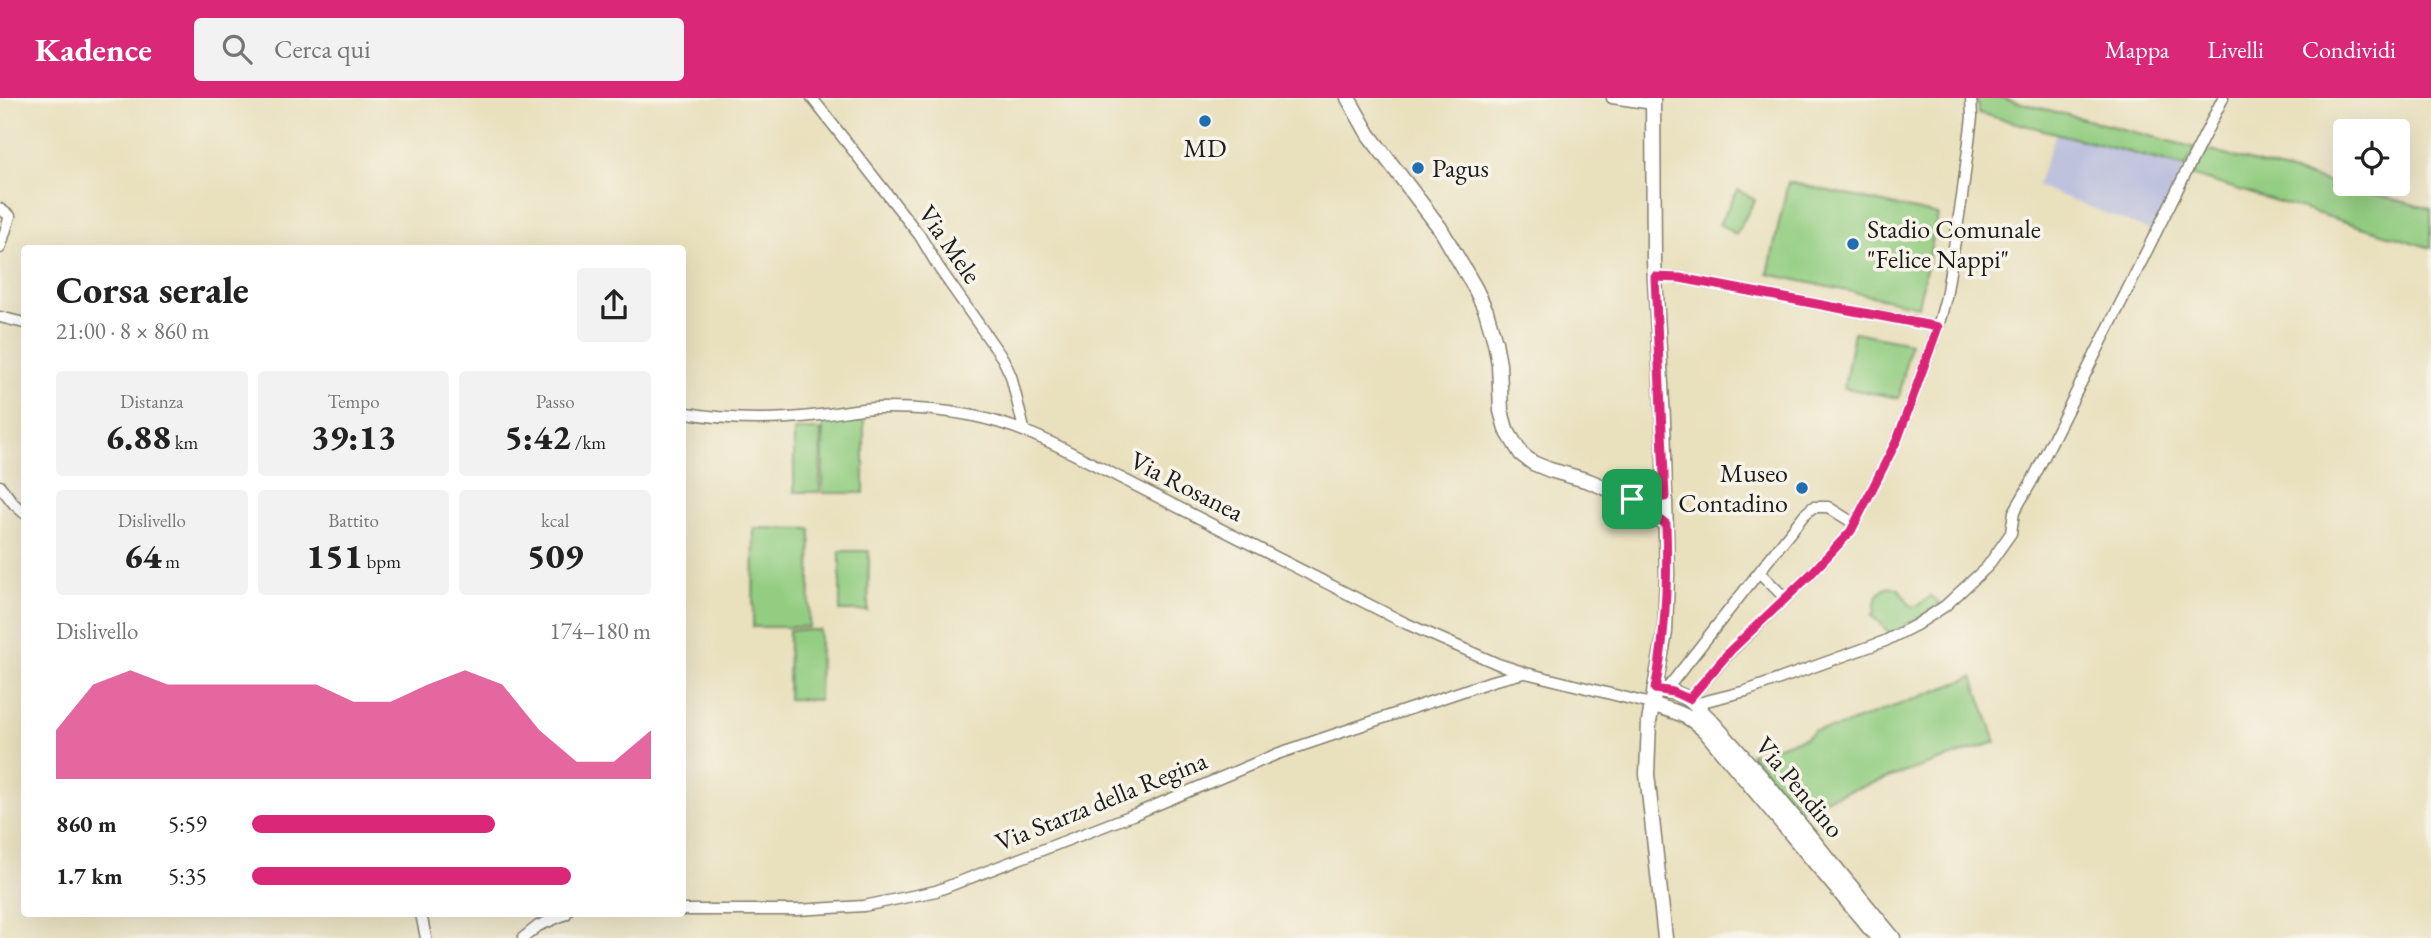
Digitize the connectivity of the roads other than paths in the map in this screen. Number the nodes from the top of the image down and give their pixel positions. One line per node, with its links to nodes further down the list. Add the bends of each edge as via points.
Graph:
1 (812, 98): 14 (street, Via Mele, via 920,236 1003,359)
2 (1348, 98): 17 (street, via 1369,135 1440,228 1486,311 1495,342 1502,411 1512,442 1533,463)
3 (1612, 98): 6 (street)
4 (1971, 98): 12 (street, via 1962,197)
5 (2223, 98): 25 (street, via 2014,512 2011,533 1987,567 1945,606 1885,641 1746,691)
6 (1653, 101): 9 (street)
7 (0, 209): 8 (street, via 10,216)
8 (0, 248)
9 (1655, 277): 12 (street); 16 (street)
10 (0, 317): 11 (street)
11 (21, 322)
12 (1938, 327): 20 (street, via 1898,438)
13 (686, 413): 14 (street, Via Rosanea, via 744,420 876,408 950,411)
14 (1024, 429): 23 (street, Via Rosanea, via 1405,624)
15 (0, 486): 18 (street)
16 (1665, 497): 17 (street); 19 (street)
17 (1632, 499): 19 (street)
18 (21, 510)
19 (1666, 524): 24 (street)
20 (1855, 524): 21 (street, via 1828,507 1813,507); 22 (street)
21 (1760, 573): 22 (street); 24 (street)
22 (1785, 598): 25 (street, via 1731,650)
23 (1526, 673): 26 (street, Via Rosanea); 27 (street, Via Starza della Regina, via 1277,754 936,891 864,906)
24 (1660, 690): 25 (street, Via Pendino); 26 (street)
25 (1692, 702): 34 (street, Via Pendino, via 1760,776)
26 (1651, 704): 32 (street, via 1647,774); 33 (street, Via Pendino, via 1682,713 1706,732)
27 (686, 910)
28 (422, 917): 30 (street)
29 (559, 917): 31 (street)
30 (426, 938)
31 (523, 938)
32 (1665, 938)
33 (1878, 938)
34 (1893, 938)

